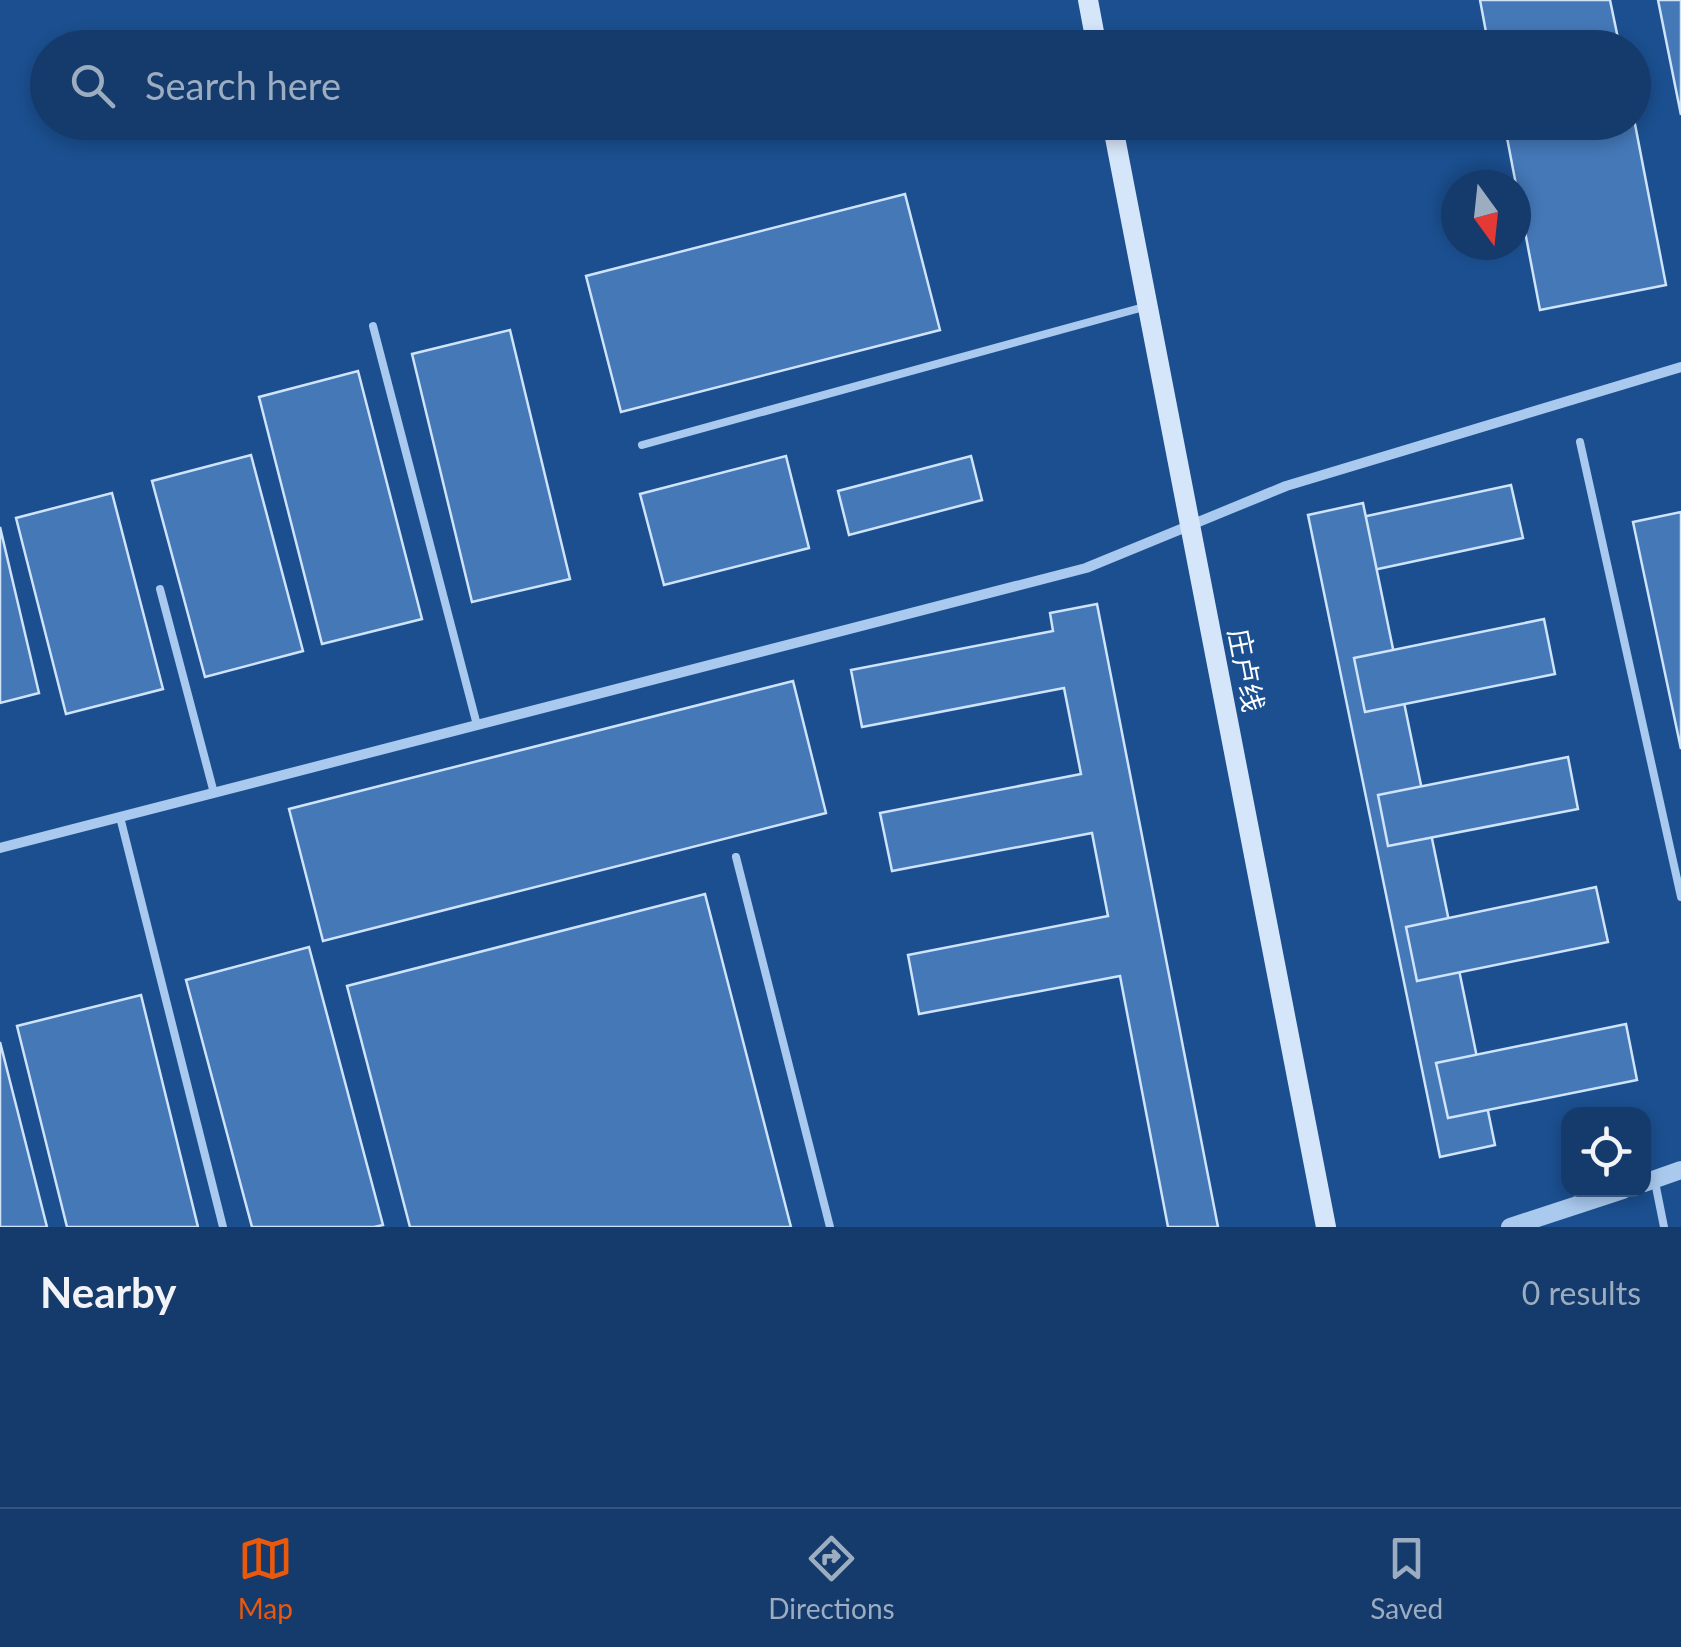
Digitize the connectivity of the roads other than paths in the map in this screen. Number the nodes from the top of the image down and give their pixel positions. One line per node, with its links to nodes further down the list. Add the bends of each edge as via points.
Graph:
1 (1088, 0): 2 (main road)
2 (1094, 30)
3 (1115, 140): 4 (main road, 庄卢线)
4 (1147, 306): 8 (lane); 9 (main road, 庄卢线)
5 (373, 326): 11 (lane)
6 (1681, 367): 9 (street, via 1286,486)
7 (1580, 442): 16 (lane)
8 (642, 445)
9 (1190, 525): 11 (street, via 1086,568); 23 (main road, 庄卢线)
10 (160, 590): 12 (lane)
11 (477, 725): 12 (street)
12 (214, 793): 13 (street)
13 (120, 817): 14 (street); 21 (lane)
14 (0, 848)
15 (736, 857): 22 (lane)
16 (1681, 898)
17 (1681, 1170): 18 (street)
18 (1651, 1180)
19 (1651, 1187): 25 (lane)
20 (1602, 1197): 24 (street)
21 (223, 1227)
22 (830, 1227)
23 (1326, 1227)
24 (1510, 1227)
25 (1664, 1227)

